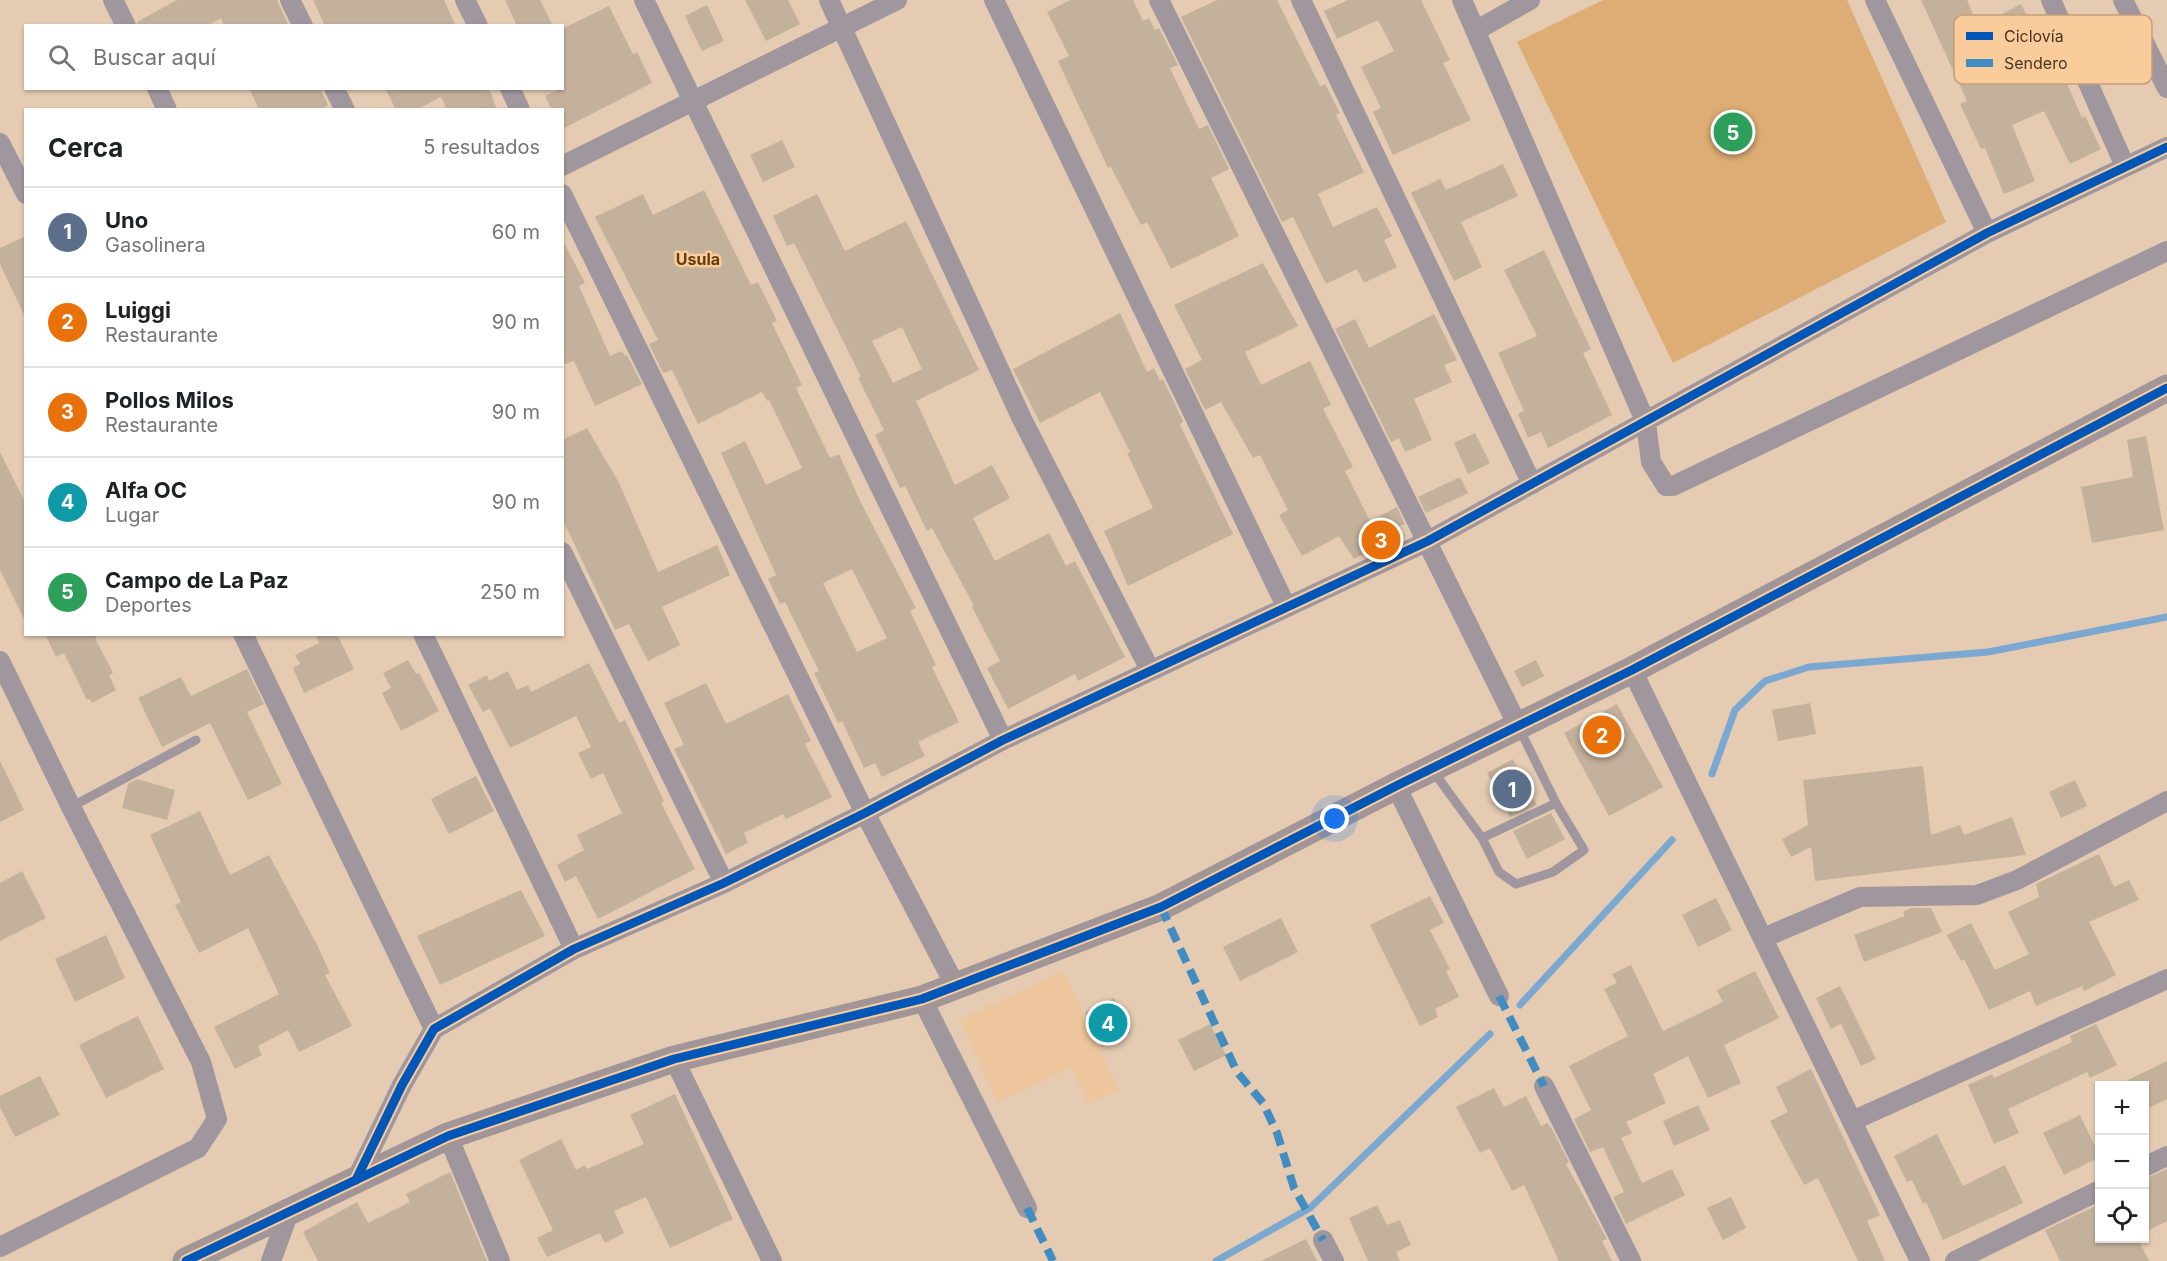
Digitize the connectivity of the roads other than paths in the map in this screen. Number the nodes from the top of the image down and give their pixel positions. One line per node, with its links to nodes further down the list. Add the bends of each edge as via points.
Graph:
1 (113, 0): 17 (street)
2 (290, 0): 18 (street)
3 (465, 0): 19 (street)
4 (644, 0): 28 (street)
5 (829, 0): 20 (street)
6 (897, 0): 20 (street)
7 (994, 0): 45 (street)
8 (1158, 0): 43 (street)
9 (1300, 0): 42 (street)
10 (1462, 0): 21 (street)
11 (1530, 0): 21 (street)
12 (1875, 0): 38 (street)
13 (2052, 0): 15 (street)
14 (2123, 0): 16 (street)
15 (2059, 15)
16 (2131, 15)
17 (125, 24)
18 (302, 24)
19 (477, 24)
20 (842, 27): 28 (street); 49 (street, via 1022,419)
21 (1477, 30): 41 (street)
22 (2152, 57): 24 (street)
23 (2089, 84): 35 (street)
24 (2167, 87)
25 (158, 90): 29 (street)
26 (335, 90): 30 (street)
27 (511, 90): 31 (street)
28 (695, 101): 34 (street); 52 (street)
29 (166, 108)
30 (344, 108)
31 (519, 108)
32 (0, 143): 36 (street)
33 (2167, 147): 35 (street)
34 (564, 165)
35 (2125, 166): 38 (street)
36 (24, 190)
37 (564, 198): 59 (street)
38 (1987, 232): 41 (street)
39 (2167, 251): 41 (street, via 1672,486 1665,486 1651,462)
40 (2167, 388): 50 (street)
41 (1646, 423): 42 (street)
42 (1532, 484): 43 (street)
43 (1428, 542): 45 (street); 51 (street)
44 (564, 556): 61 (street)
45 (1286, 606): 49 (street)
46 (244, 636): 68 (street)
47 (424, 636): 63 (street)
48 (0, 662): 58 (street)
49 (1150, 670): 52 (street)
50 (1632, 670): 51 (street); 62 (street)
51 (1519, 728): 54 (street); 57 (lane)
52 (1003, 740): 59 (street)
53 (196, 741): 58 (lane)
54 (1431, 769): 55 (street); 60 (lane)
55 (1396, 786): 65 (street, via 1161,907); 66 (street)
56 (2167, 801): 62 (street, via 2017,880 1977,895 1860,897)
57 (1556, 803): 60 (lane); 60 (lane, via 1584,850 1553,872 1516,884 1499,872)
58 (70, 807): 80 (street, via 201,1062 217,1119 198,1148)
59 (865, 813): 61 (street); 65 (street)
60 (1482, 838)
61 (724, 883): 63 (street)
62 (1763, 938): 71 (street)
63 (574, 948): 68 (street)
64 (2167, 979): 71 (street)
65 (956, 987): 67 (street)
66 (1499, 996)
67 (922, 999): 69 (street); 77 (street)
68 (434, 1029): 75 (street)
69 (674, 1059): 72 (street); 84 (street)
70 (1544, 1086): 86 (street)
71 (1852, 1121): 87 (street)
72 (448, 1136): 75 (street); 83 (street)
73 (2167, 1156): 74 (street)
74 (2149, 1165)
75 (356, 1180): 78 (street)
76 (2095, 1192): 88 (street)
77 (1027, 1208)
78 (289, 1212): 81 (street); 82 (street)
79 (1323, 1240): 85 (street)
80 (1, 1245)
81 (186, 1261)
82 (272, 1261)
83 (500, 1261)
84 (772, 1261)
85 (1334, 1261)
86 (1631, 1261)
87 (1920, 1261)
88 (1955, 1261)

